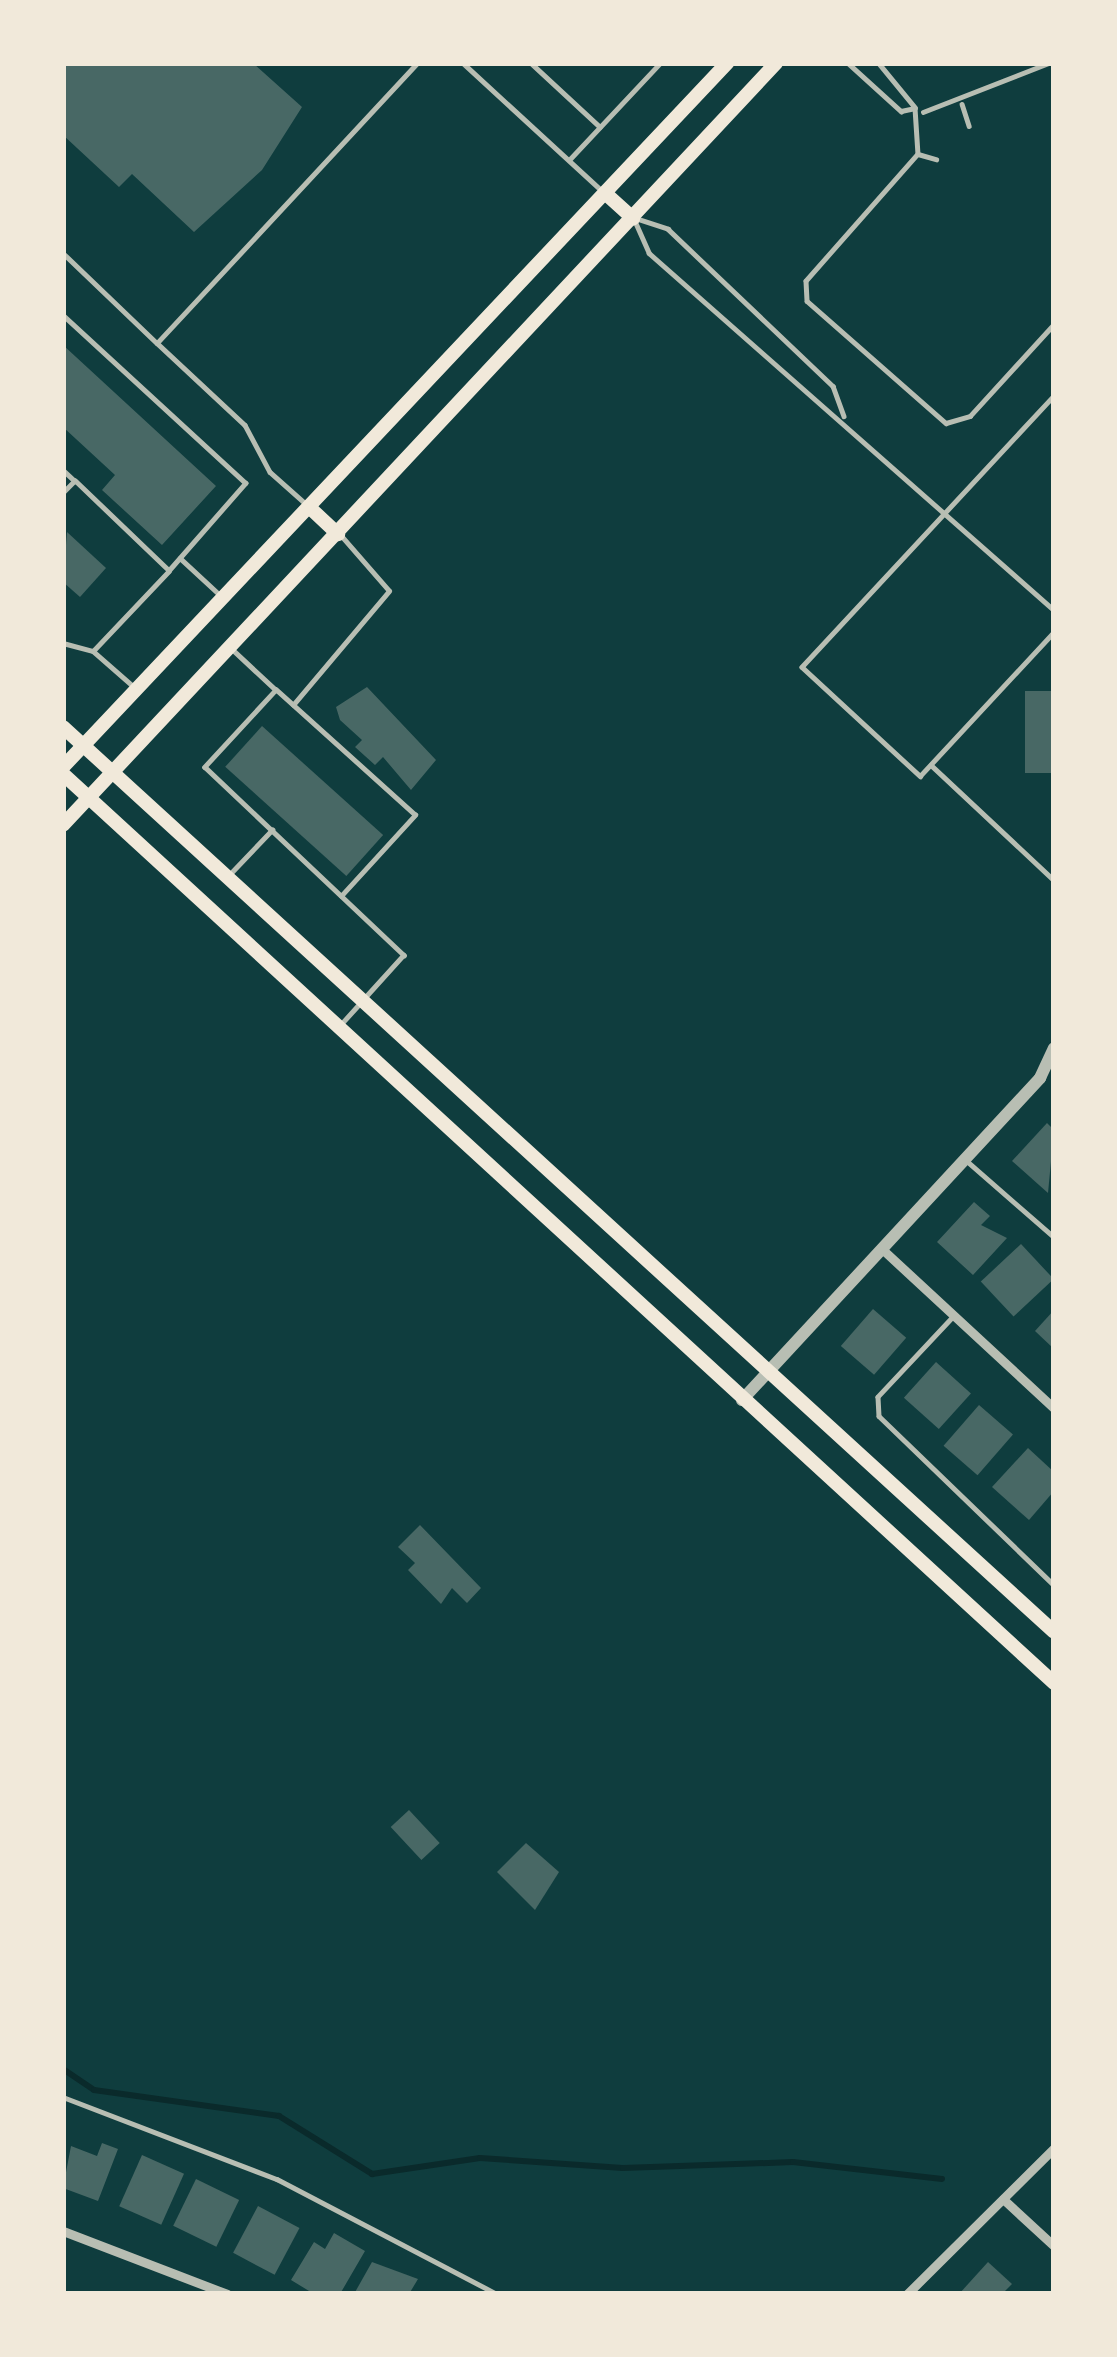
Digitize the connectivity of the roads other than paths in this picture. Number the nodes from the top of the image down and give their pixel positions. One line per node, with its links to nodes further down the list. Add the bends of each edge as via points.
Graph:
1 (417, 63): 22 (lane)
2 (464, 63): 15 (lane)
3 (531, 63): 13 (lane)
4 (660, 63): 13 (lane)
5 (727, 63): 17 (main road)
6 (776, 63): 18 (main road)
7 (848, 63): 11 (lane, via 901,111)
8 (878, 63): 11 (lane)
9 (1049, 63): 10 (lane, via 994,77)
10 (962, 104): 11 (lane); 12 (lane)
11 (918, 111): 14 (lane, via 910,133)
12 (969, 126)
13 (600, 127): 15 (lane)
14 (918, 154): 16 (lane); 21 (lane, via 806,281 806,301 946,423 970,416)
15 (569, 160): 17 (lane)
16 (936, 160)
17 (605, 193): 18 (main road); 28 (main road)
18 (633, 218): 24 (lane, via 650,253 816,406); 24 (lane, via 668,229 833,386); 30 (main road)
19 (63, 254): 22 (lane)
20 (63, 315): 31 (lane, via 246,483)
21 (1054, 324)
22 (157, 343): 28 (lane)
23 (1054, 396): 29 (lane)
24 (844, 416): 29 (lane)
25 (63, 470): 26 (lane)
26 (75, 481): 27 (lane); 32 (lane)
27 (63, 493)
28 (309, 507): 30 (main road); 33 (main road)
29 (947, 511): 34 (lane); 44 (lane, via 802,667 920,776)
30 (338, 534): 37 (main road); 41 (lane, via 389,591)
31 (180, 558): 32 (lane); 33 (lane)
32 (169, 571): 38 (lane)
33 (223, 598): 39 (main road)
34 (1054, 610)
35 (1054, 632): 44 (lane)
36 (64, 642): 38 (lane)
37 (231, 648): 40 (lane); 46 (main road)
38 (93, 650): 39 (lane)
39 (137, 690): 43 (main road)
40 (276, 690): 41 (lane); 49 (lane, via 205,767)
41 (293, 705): 52 (lane, via 415,815)
42 (63, 727): 43 (main road)
43 (83, 745): 45 (main road); 46 (main road)
44 (931, 765): 51 (lane)
45 (63, 770): 47 (main road)
46 (114, 774): 47 (main road); 50 (main road)
47 (88, 798): 48 (main road); 54 (main road)
48 (63, 824)
49 (272, 830): 50 (lane); 52 (lane)
50 (228, 876): 53 (main road)
51 (1054, 880)
52 (341, 896): 53 (lane, via 404,956)
53 (364, 999): 54 (lane); 61 (main road)
54 (339, 1027): 62 (main road)
55 (1054, 1048): 56 (street)
56 (1047, 1079): 57 (street)
57 (965, 1160): 58 (lane); 59 (street)
58 (1054, 1237)
59 (882, 1249): 60 (street); 61 (street)
60 (954, 1316): 63 (street); 64 (lane, via 878,1397 879,1416)
61 (769, 1370): 62 (street); 65 (main road)
62 (742, 1400): 66 (main road)
63 (1054, 1408)
64 (1054, 1585)
65 (1054, 1632)
66 (1054, 1682)
67 (63, 2097): 74 (lane, via 277,2179)
68 (1054, 2148): 69 (street)
69 (1003, 2199): 71 (street); 72 (street)
70 (63, 2231): 73 (street)
71 (1054, 2246)
72 (912, 2293)
73 (227, 2294)
74 (497, 2294)

